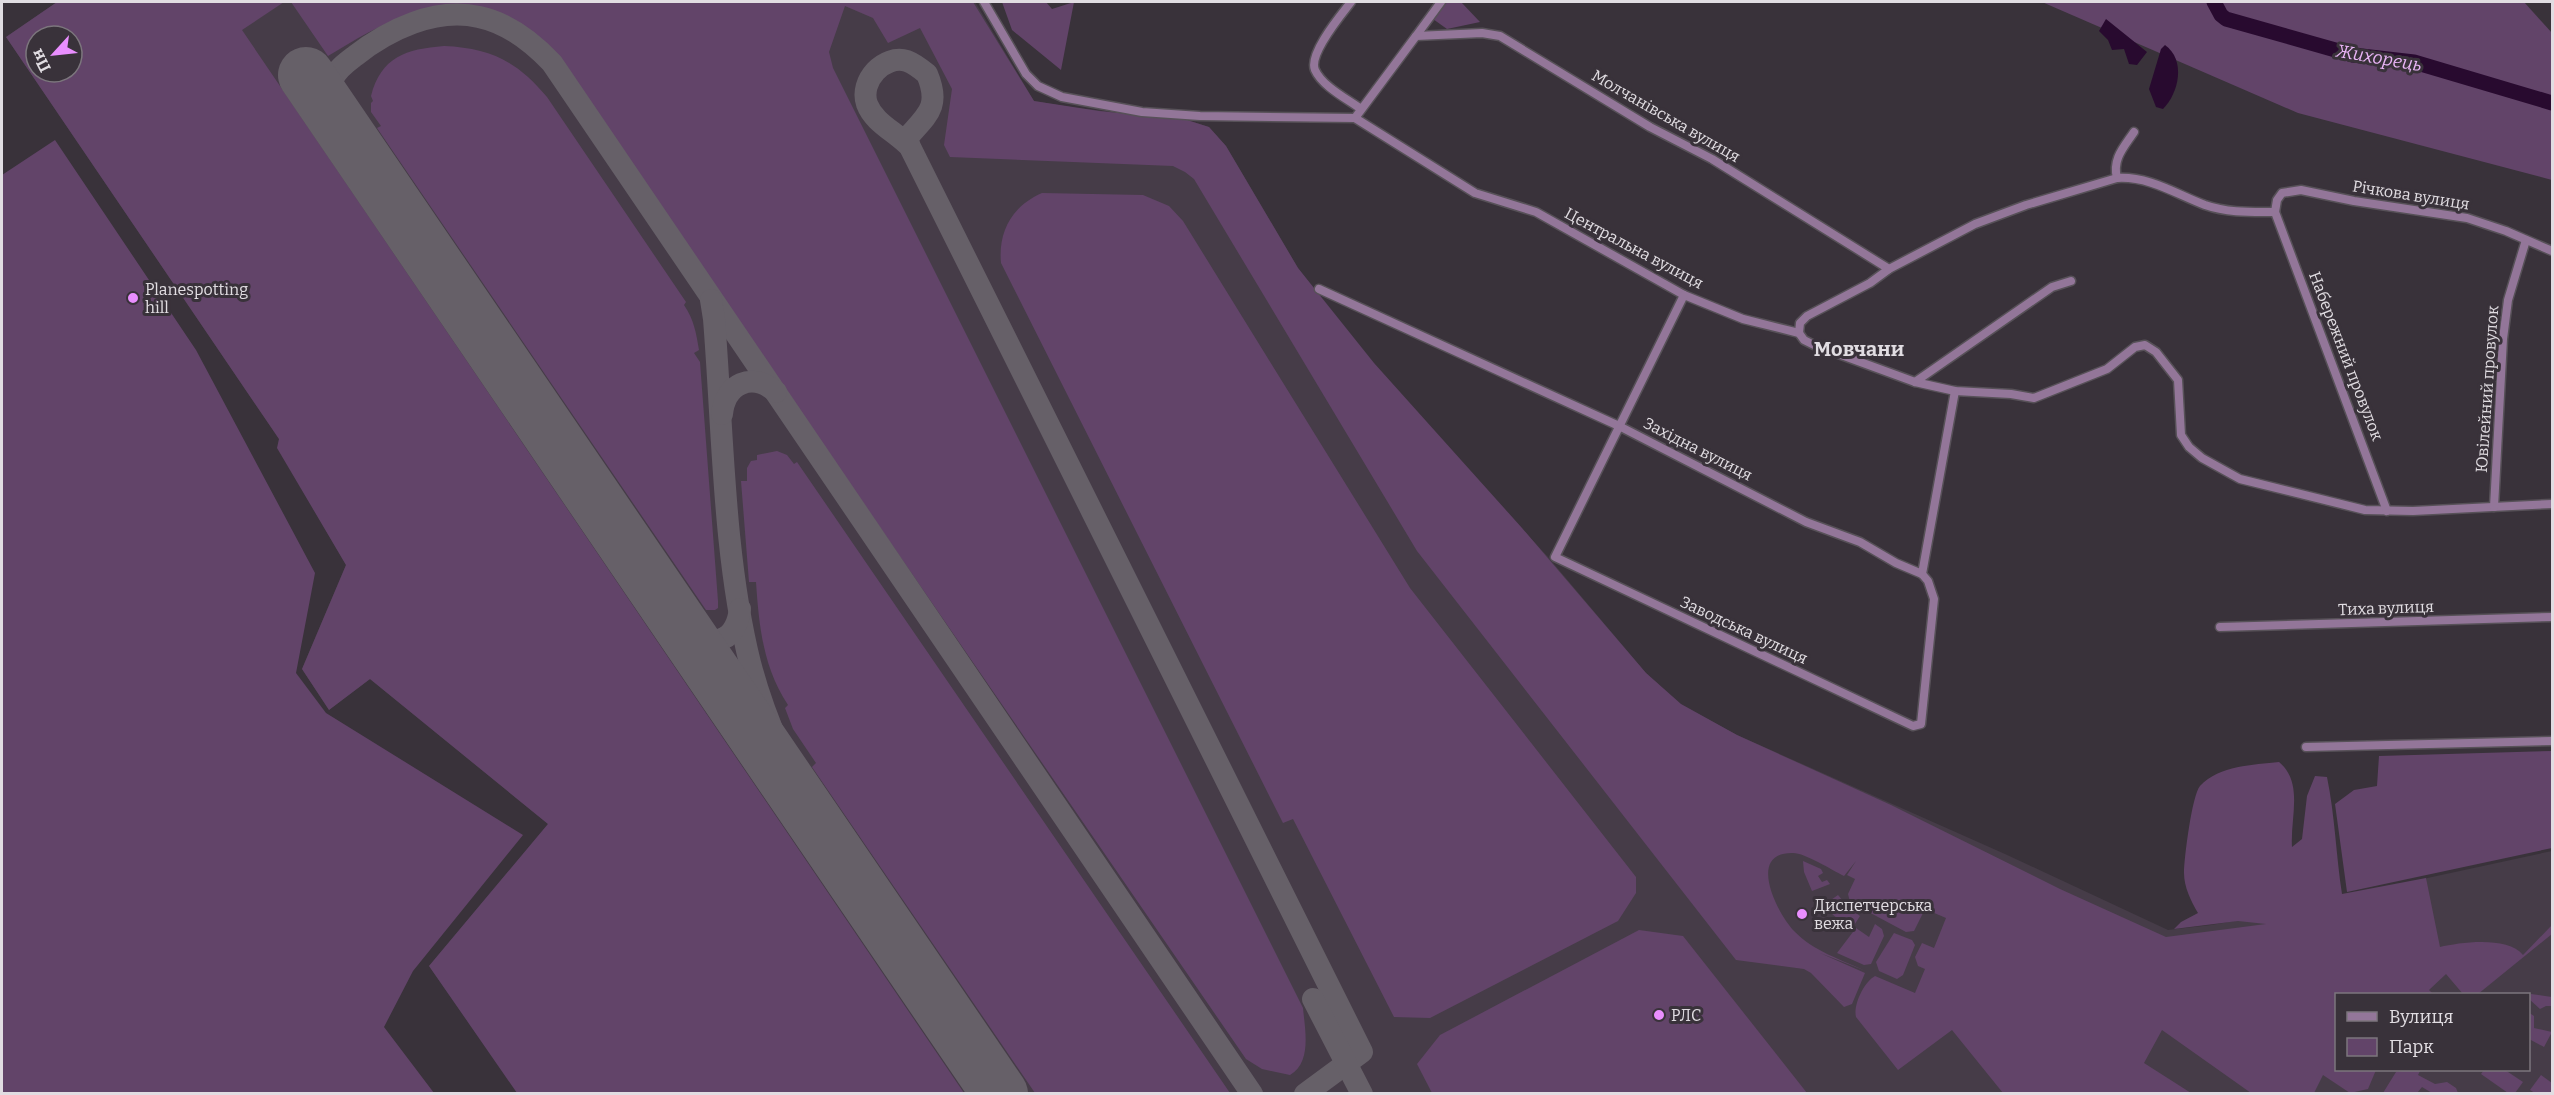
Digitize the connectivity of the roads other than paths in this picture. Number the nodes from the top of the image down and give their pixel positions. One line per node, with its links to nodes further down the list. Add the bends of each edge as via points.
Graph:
1 (984, 2): 6 (street, via 1026,74 1038,86 1062,97 1118,108 1200,116)
2 (1351, 2): 5 (street, via 1313,60 1323,80)
3 (1441, 2): 4 (street)
4 (1416, 36): 5 (street); 12 (street, Молчанівська вулиця, via 1500,36 1650,127 1712,159)
5 (1361, 109): 6 (street)
6 (1355, 118): 15 (street, Центральна вулиця, via 1475,193 1536,212)
7 (2134, 132): 8 (street, via 2117,158)
8 (2117, 178): 9 (street, via 2131,177 2168,187 2233,212); 12 (street, via 1985,220)
9 (2275, 212): 10 (street, Річкова вулиця, via 2282,193 2301,190 2467,218); 22 (street, Набережний провулок)
10 (2526, 240): 11 (street, Річкова вулиця); 21 (street, Ювілейний провулок, via 2508,300)
11 (2553, 251)
12 (1888, 269): 16 (street, via 1807,316 1800,323)
13 (2071, 281): 17 (street, via 2052,287)
14 (1318, 289): 19 (street, Західна вулиця)
15 (1684, 296): 16 (street, Центральна вулиця, via 1743,319); 19 (street)
16 (1799, 333): 17 (street, Центральна вулиця, via 1814,345)
17 (1915, 382): 18 (street, Центральна вулиця)
18 (1955, 392): 22 (street, Центральна вулиця, via 2034,398 2107,369 2135,346 2145,345 2156,352 2178,380 2181,435 2202,458 2240,479 2365,510); 23 (street)
19 (1619, 426): 23 (street, Західна вулиця, via 1806,522 1860,542); 23 (street, Заводська вулиця, via 1555,557 1913,726 1921,724 1934,599)
20 (2553, 504): 21 (street)
21 (2494, 507): 22 (street)
22 (2387, 511)
23 (1922, 574)
24 (2553, 617): 25 (street, Тиха вулиця)
25 (2220, 627)
26 (2553, 741): 27 (street)
27 (2306, 747)

